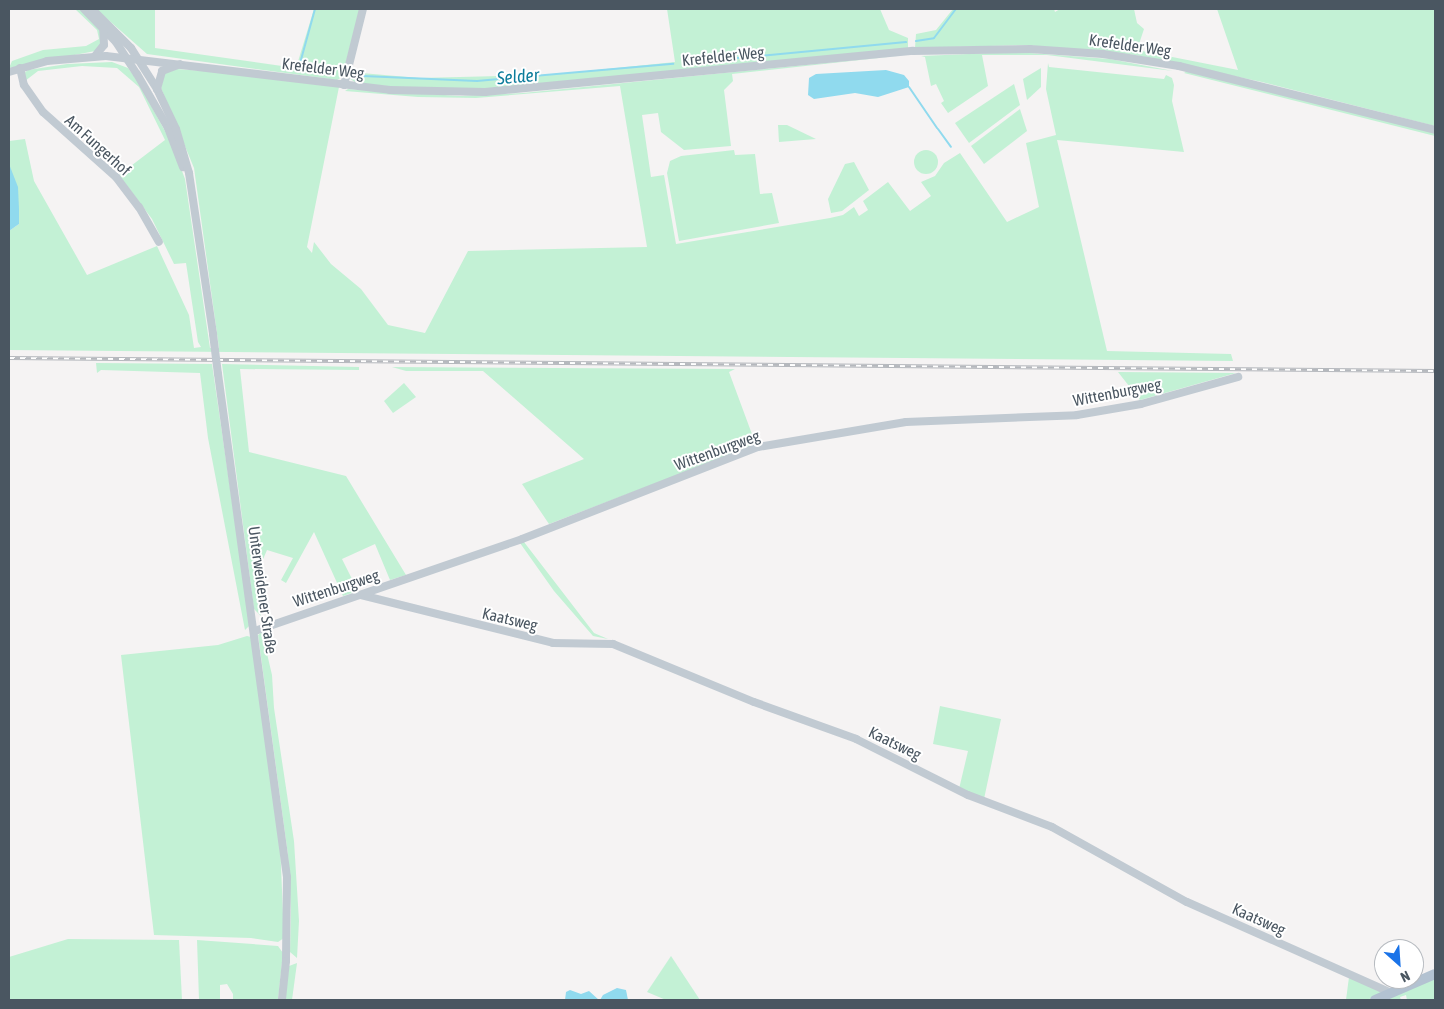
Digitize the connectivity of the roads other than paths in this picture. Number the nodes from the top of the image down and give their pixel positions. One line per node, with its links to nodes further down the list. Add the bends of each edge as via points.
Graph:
1 (84, 9): 4 (street, Unterweidener Straße)
2 (92, 9): 7 (street, Unterweidener Straße, via 123,37)
3 (363, 9): 11 (street)
4 (103, 28): 5 (street, via 104,45); 6 (street, Unterweidener Straße)
5 (95, 56): 6 (street, Krefelder Weg); 9 (street, Krefelder Weg, via 47,61)
6 (126, 58): 7 (street, Krefelder Weg); 14 (street, Unterweidener Straße, via 168,128)
7 (137, 58): 8 (street, Krefelder Weg); 12 (street, Unterweidener Straße)
8 (182, 63): 11 (street, Krefelder Weg); 12 (street, via 162,71)
9 (20, 68): 10 (street, Krefelder Weg); 15 (street, Am Fungerhof, via 24,85 43,112 116,178 139,207)
10 (9, 72)
11 (344, 85): 13 (street, Krefelder Weg, via 438,93 485,92 895,53 1030,49 1178,66)
12 (157, 89): 14 (street, Unterweidener Straße, via 180,141)
13 (1435, 130)
14 (190, 185): 18 (street, Unterweidener Straße, bridge)
15 (159, 242)
16 (1238, 377): 17 (street, Wittenburgweg, via 1141,404 1077,415 906,422 758,447 522,539)
17 (361, 595): 18 (street, Wittenburgweg); 20 (street, Kaatsweg, via 553,643 613,644 754,702 856,739 968,795 1052,827 1187,902)
18 (255, 631): 21 (street, Unterweidener Straße, via 287,876)
19 (1435, 974): 20 (main road)
20 (1391, 993): 22 (main road)
21 (282, 1000)
22 (1375, 1000)

